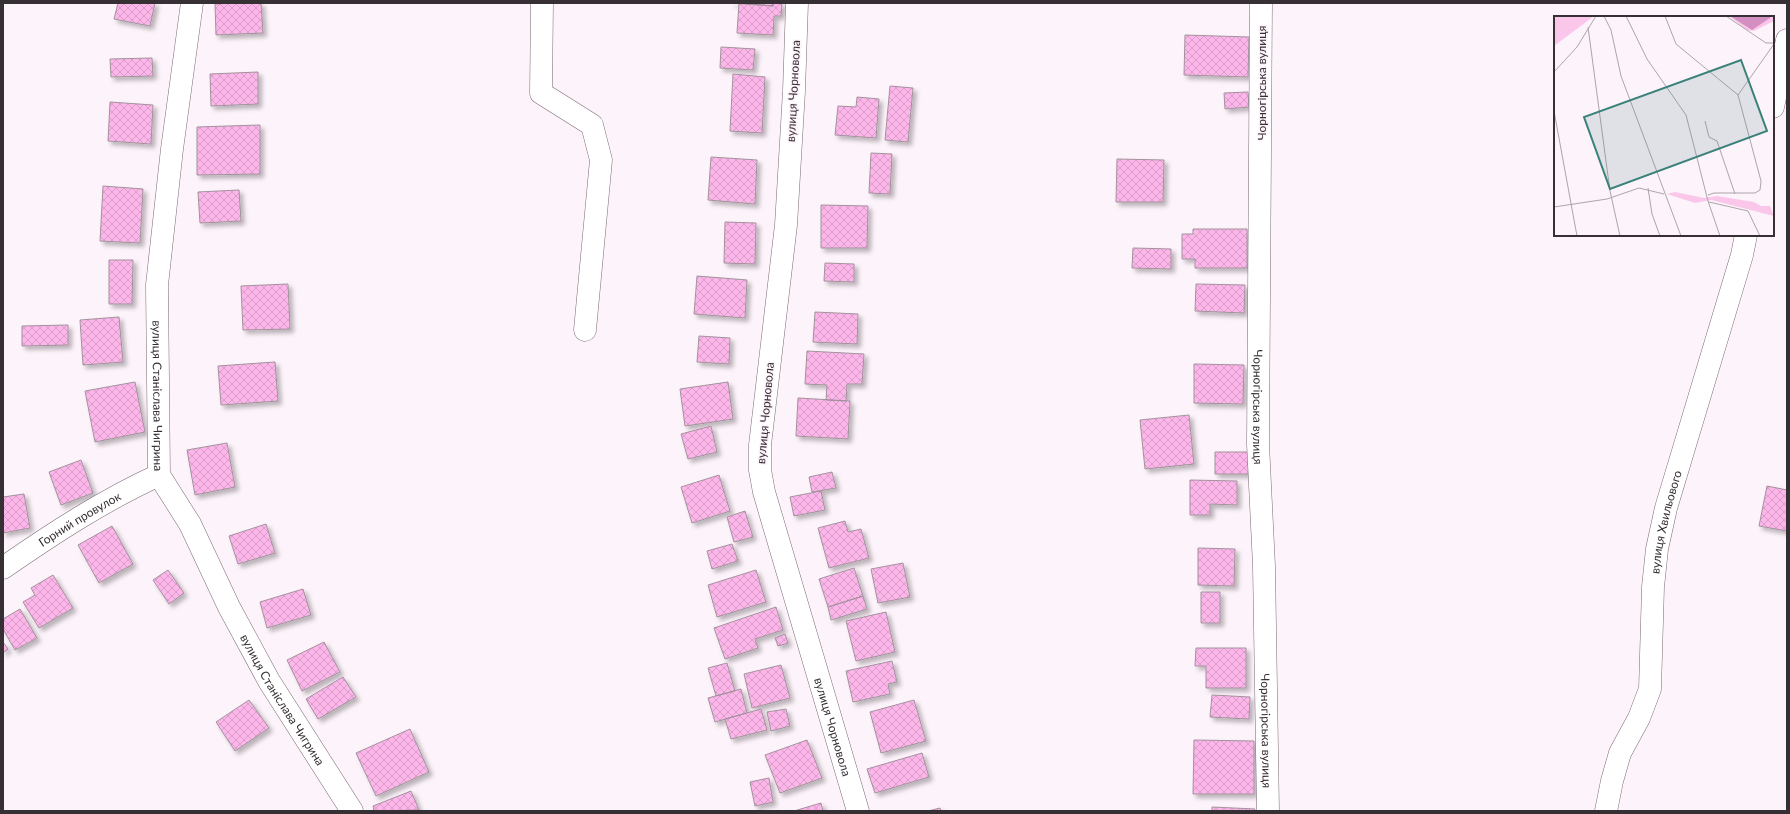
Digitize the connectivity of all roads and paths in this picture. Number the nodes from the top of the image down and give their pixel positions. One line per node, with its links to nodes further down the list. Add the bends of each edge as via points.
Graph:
1 (192, 3): 9 (street, вулиця Станіслава Чигрина, via 157,285)
2 (542, 3): 8 (street, via 541,93 592,125 600,160)
3 (797, 3): 12 (street, вулиця Чорновола, via 786,225 760,445 760,470 764,492)
4 (1261, 3): 13 (street, Чорногірська вулиця, via 1258,444 1264,566)
5 (1787, 40): 6 (street)
6 (1774, 102)
7 (1746, 236): 14 (street, вулиця Хвильового, via 1658,542 1653,587 1650,689 1639,718 1620,753)
8 (585, 330)
9 (159, 475): 10 (street, Горний провулок, via 134,486); 11 (street, вулиця Станіслава Чигрина, via 190,524 229,607 269,681)
10 (3, 568)
11 (352, 811)
12 (858, 811)
13 (1268, 811)
14 (1606, 811)

